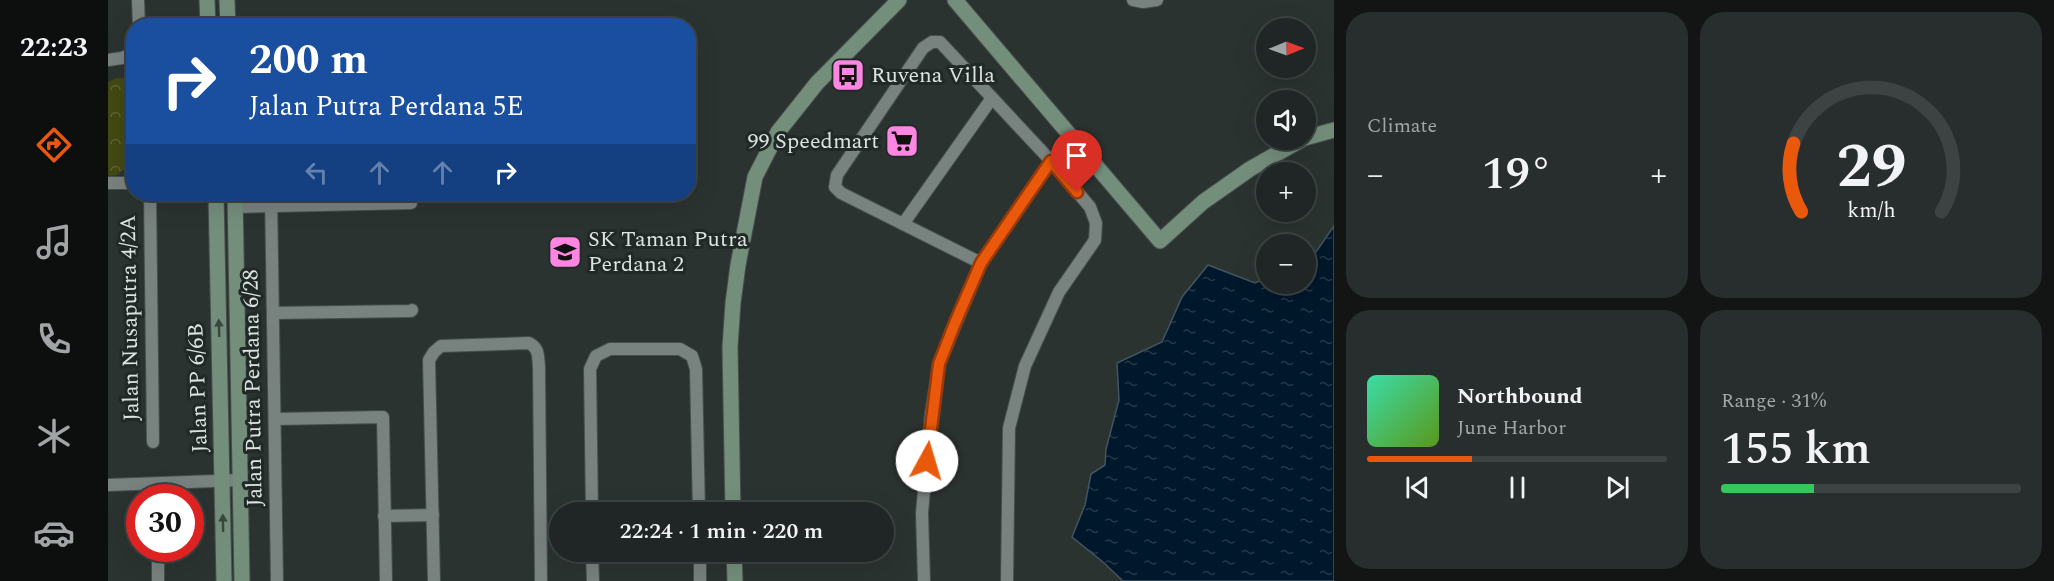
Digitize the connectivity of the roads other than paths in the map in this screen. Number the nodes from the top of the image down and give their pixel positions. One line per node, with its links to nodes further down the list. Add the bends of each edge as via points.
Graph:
1 (138, 0): 8 (street)
2 (207, 0): 9 (street)
3 (227, 0): 10 (street)
4 (899, 0): 38 (street, via 817,83 778,132 755,177 733,303)
5 (955, 0): 16 (street)
6 (1133, 0): 7 (street)
7 (1157, 0)
8 (139, 18)
9 (208, 18)
10 (228, 18)
11 (126, 56): 12 (street)
12 (108, 60)
13 (992, 98): 18 (street); 27 (street); 27 (street, via 940,42 923,48 837,175 835,187)
14 (1334, 130): 15 (street)
15 (1316, 135)
16 (1072, 139): 17 (street, via 1160,241 1203,202); 18 (street)
17 (1284, 150)
18 (1051, 161): 28 (street); 56 (street, via 1090,207 1096,223 1095,240 1059,292 1025,366 1010,428)
19 (108, 183): 20 (street)
20 (126, 183)
21 (150, 201): 32 (street, Jalan Nusaputra 4/2A)
22 (216, 201): 34 (street, Jalan PP 6/6B, one-way to 22)
23 (235, 201): 33 (street, Jalan PP 6/6B)
24 (271, 201): 30 (street, Jalan Putra Perdana 6/28)
25 (341, 201): 26 (street)
26 (411, 203)
27 (903, 224): 28 (street)
28 (981, 263): 55 (street, via 939,364 922,513)
29 (412, 310): 30 (street)
30 (273, 313): 31 (street, Jalan Putra Perdana 6/28)
31 (275, 419): 40 (street, via 382,417); 48 (street, Jalan Putra Perdana 6/28)
32 (153, 442)
33 (241, 480): 34 (street); 47 (street, Jalan PP 6/6B)
34 (222, 481): 35 (street); 46 (street, Jalan PP 6/6B, one-way to 34)
35 (108, 485)
36 (592, 502): 37 (street, via 590,369 596,356 610,349 680,349 692,356 696,369)
37 (699, 502)
38 (733, 502)
39 (433, 515): 40 (street); 50 (street); 51 (street, via 429,360 441,346 535,346)
40 (384, 516): 49 (street)
41 (158, 562): 45 (street)
42 (592, 562): 52 (street)
43 (700, 562): 53 (street)
44 (734, 562): 54 (street)
45 (158, 581)
46 (224, 581)
47 (242, 581)
48 (278, 581)
49 (386, 581)
50 (434, 581)
51 (541, 581)
52 (593, 581)
53 (700, 581)
54 (735, 581)
55 (924, 581)
56 (1007, 581)

